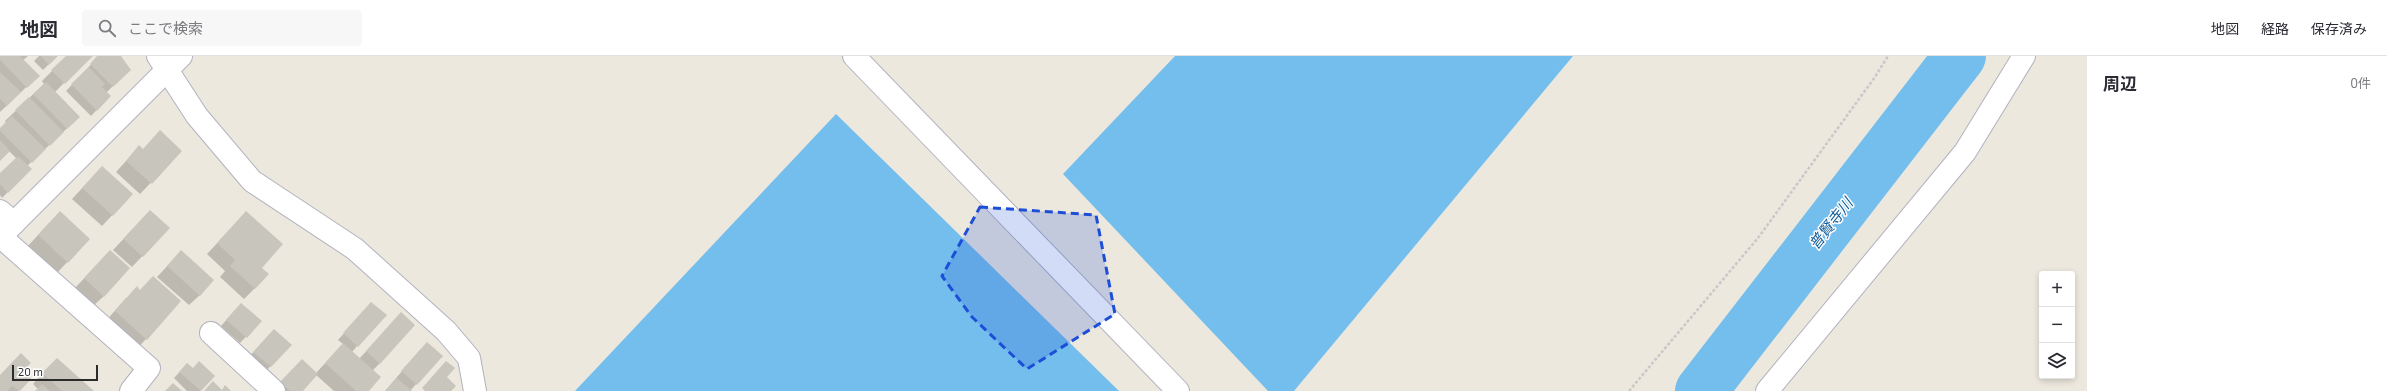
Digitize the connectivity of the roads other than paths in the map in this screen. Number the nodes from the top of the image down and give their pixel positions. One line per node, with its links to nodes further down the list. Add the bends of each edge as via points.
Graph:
1 (854, 56): 9 (street)
2 (2024, 56): 10 (street, via 1965,152)
3 (169, 60): 4 (street); 8 (street, via 196,116 252,181 355,249 446,331 470,358)
4 (4, 227): 6 (street, via 150,368)
5 (211, 333): 7 (street)
6 (131, 391)
7 (274, 391)
8 (475, 391)
9 (1178, 391)
10 (1767, 391)

